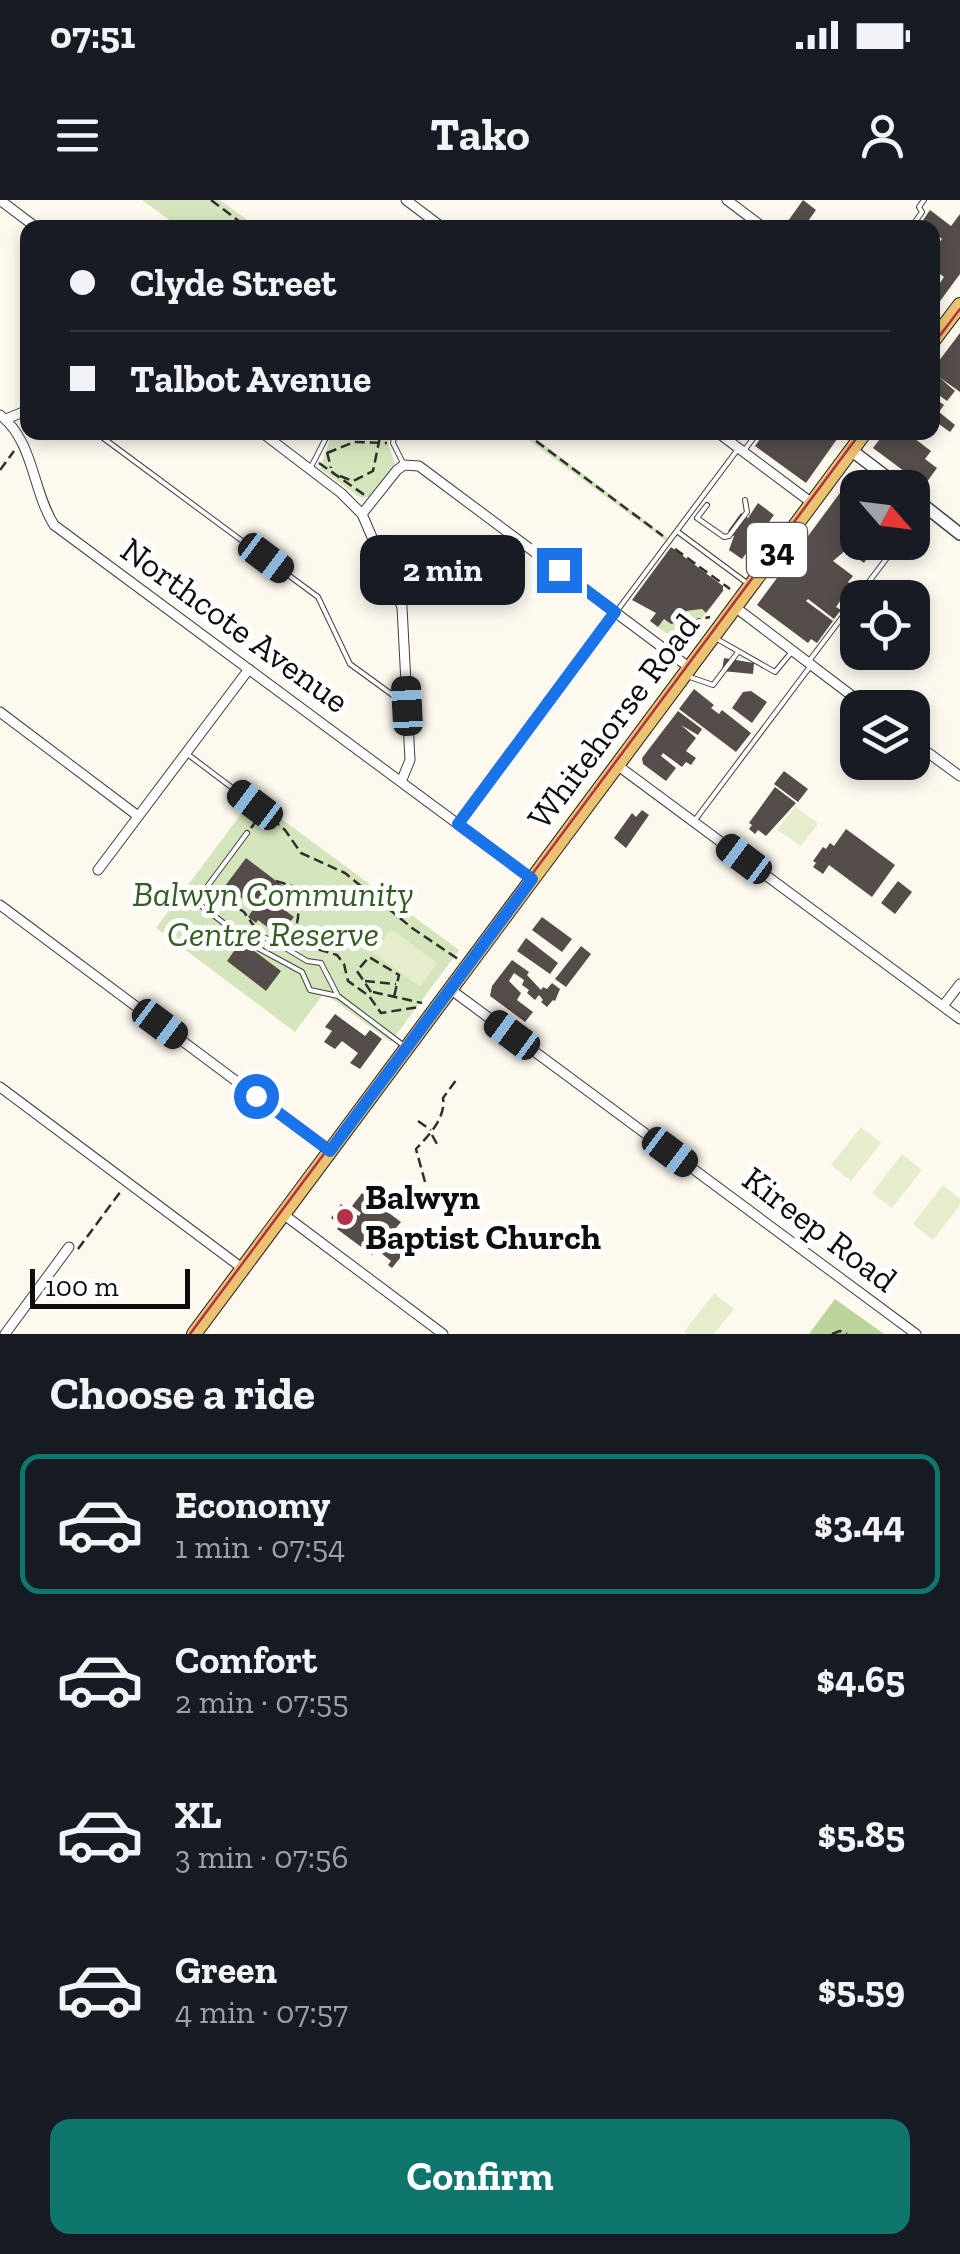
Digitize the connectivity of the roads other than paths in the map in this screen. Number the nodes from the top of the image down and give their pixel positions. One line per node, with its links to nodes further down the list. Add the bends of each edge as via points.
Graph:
1 (0, 200): 4 (street)
2 (406, 200): 5 (street)
3 (727, 200): 6 (street)
4 (26, 220)
5 (432, 220)
6 (753, 220)
7 (960, 304): 8 (main road)
8 (940, 331)
9 (3, 417): 10 (street, Northcote Avenue)
10 (20, 438)
11 (22, 440): 39 (street, Northcote Avenue, via 54,525)
12 (106, 440): 42 (lane, via 318,597 350,664)
13 (274, 440): 21 (street)
14 (328, 440): 21 (lane)
15 (393, 440): 22 (lane)
16 (727, 440): 19 (street)
17 (750, 440): 19 (lane)
18 (859, 440): 20 (main road, Whitehorse Road / 34)
19 (740, 450): 25 (street); 29 (lane)
20 (852, 450): 23 (street); 25 (main road, Whitehorse Road / 34)
21 (313, 465): 28 (street)
22 (404, 465): 28 (street); 34 (street, via 418,466)
23 (878, 470)
24 (745, 500): 26 (lane, via 747,512 724,537 697,518)
25 (812, 503): 32 (main road, Whitehorse Road / 34)
26 (706, 505)
27 (930, 509): 30 (street)
28 (362, 514): 42 (street, via 402,607)
29 (677, 531): 32 (lane); 34 (lane)
30 (960, 534)
31 (886, 560): 38 (lane)
32 (751, 586): 33 (main road, Whitehorse Road / 34)
33 (735, 607): 35 (main road, Whitehorse Road / 34); 36 (street)
34 (615, 612): 40 (street); 52 (lane)
35 (714, 636): 37 (lane); 40 (main road, Whitehorse Road / 34)
36 (793, 650): 37 (lane, via 775,672); 38 (street)
37 (738, 652): 40 (lane, via 713,684)
38 (810, 662): 41 (street); 51 (lane)
39 (249, 669): 44 (street); 48 (street, Northcote Avenue)
40 (687, 671): 46 (main road, Whitehorse Road / 34)
41 (845, 690)
42 (407, 706): 48 (street, via 410,760)
43 (0, 712): 50 (street)
44 (186, 753): 49 (lane); 50 (street)
45 (930, 754): 47 (street)
46 (617, 765): 51 (street); 55 (main road, Whitehorse Road / 34)
47 (960, 776)
48 (402, 782): 52 (street, Northcote Avenue)
49 (255, 805)
50 (138, 816): 54 (street)
51 (694, 822): 61 (street)
52 (458, 824): 55 (street, Northcote Avenue)
53 (247, 833): 57 (lane, via 198,898)
54 (98, 870)
55 (532, 879): 59 (main road, Whitehorse Road / 34)
56 (0, 906): 65 (street)
57 (236, 930): 60 (lane, via 302,972 310,990); 60 (lane, via 321,963)
58 (960, 984): 61 (street)
59 (450, 989): 63 (main road, Whitehorse Road / 34); 72 (street, Kireep Road)
60 (338, 996): 63 (lane)
61 (943, 1006): 62 (street)
62 (960, 1019)
63 (406, 1048): 65 (main road, Whitehorse Road / 34)
64 (0, 1087): 68 (street)
65 (330, 1151): 66 (main road, Whitehorse Road / 34)
66 (283, 1214): 68 (main road, Whitehorse Road / 34); 71 (street)
67 (69, 1247): 69 (street)
68 (242, 1268): 70 (main road, Whitehorse Road / 34)
69 (5, 1334)
70 (194, 1334)
71 (443, 1334)
72 (916, 1334)

